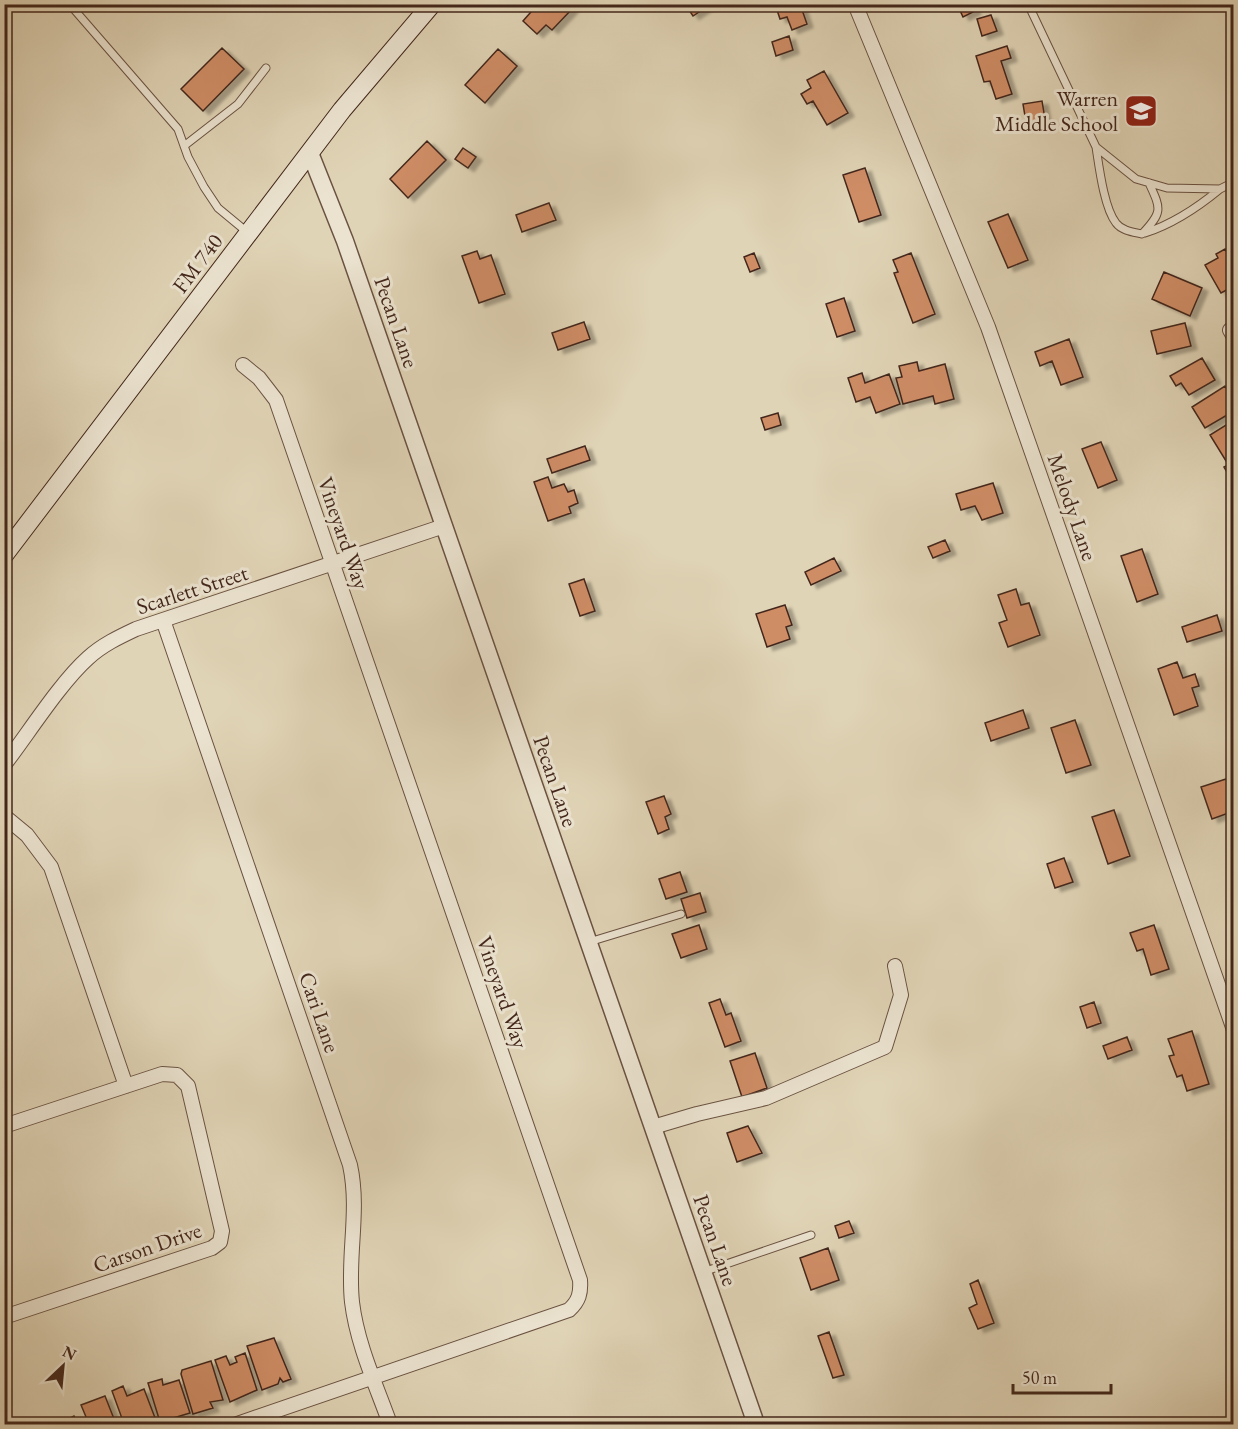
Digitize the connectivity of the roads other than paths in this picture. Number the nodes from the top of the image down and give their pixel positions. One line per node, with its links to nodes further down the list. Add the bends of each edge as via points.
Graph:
1 (432, 4): 8 (main road, FM 740 / FM 740)
2 (855, 4): 24 (street, Melody Lane, via 988,327)
3 (1028, 4): 7 (lane)
4 (72, 7): 6 (lane, via 178,129)
5 (266, 68): 6 (lane, via 238,104)
6 (184, 146): 12 (lane, via 218,208)
7 (1096, 147): 10 (lane, via 1136,179); 13 (lane, via 1102,186 1116,222 1128,232)
8 (310, 153): 12 (main road, FM 740 / FM 740); 15 (street, Pecan Lane, via 345,241)
9 (1233, 182): 11 (lane)
10 (1149, 183): 11 (lane, via 1167,188); 13 (lane, via 1159,206 1157,218)
11 (1220, 189): 13 (lane, via 1197,208)
12 (249, 234): 16 (main road, FM 740 / FM 740)
13 (1142, 234)
14 (243, 365): 17 (street, Vineyard Way, via 276,400)
15 (444, 526): 17 (street, Scarlett Street); 22 (street, Pecan Lane)
16 (4, 555)
17 (333, 564): 18 (street, Scarlett Street); 31 (street, Vineyard Way, via 580,1280 579,1298 569,1310)
18 (163, 620): 19 (street, Scarlett Street, via 116,639 87,659); 31 (street, Cari Lane, via 350,1165 355,1208 352,1302)
19 (4, 765)
20 (4, 816): 25 (street, via 27,835 51,867)
21 (681, 914): 22 (lane)
22 (589, 942): 27 (street, Pecan Lane)
23 (896, 966): 27 (street, via 901,995 885,1047 766,1098)
24 (1233, 1030)
25 (126, 1086): 26 (street); 30 (street, Carson Drive, via 162,1074 177,1075 188,1086 222,1231 216,1245)
26 (4, 1126)
27 (653, 1127): 29 (street, Pecan Lane)
28 (812, 1235): 29 (lane)
29 (703, 1272): 34 (street, Pecan Lane)
30 (4, 1317)
31 (374, 1377): 32 (street, Vineyard Way); 33 (street, Cari Lane)
32 (237, 1425)
33 (390, 1425)
34 (756, 1425)

